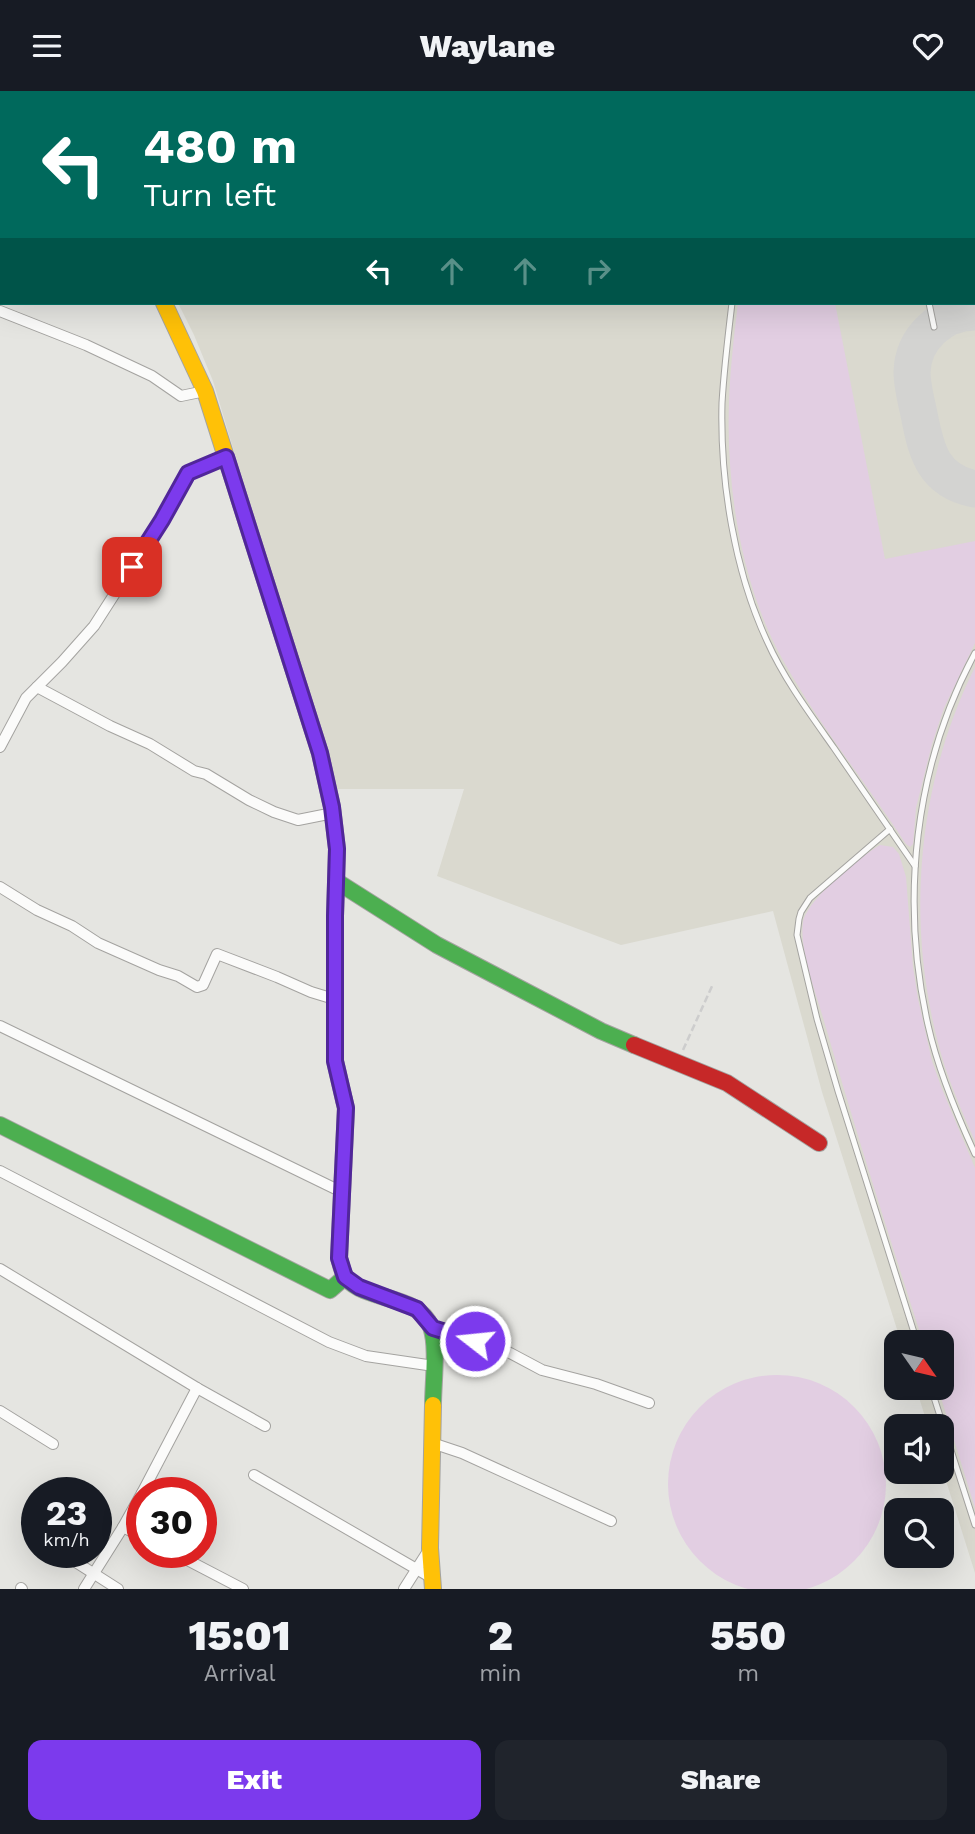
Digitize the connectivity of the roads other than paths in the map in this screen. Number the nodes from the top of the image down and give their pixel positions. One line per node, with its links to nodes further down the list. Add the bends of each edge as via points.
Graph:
1 (165, 305): 6 (street)
2 (732, 305): 12 (lane, via 722,405 724,465 733,533 748,591 775,658)
3 (929, 305): 5 (lane)
4 (0, 311): 6 (street, via 86,345 152,376 181,396)
5 (934, 327)
6 (205, 391): 7 (street)
7 (226, 457): 9 (street, via 188,473 94,626); 11 (street, via 320,753)
8 (975, 653): 13 (lane, via 946,716 933,759)
9 (37, 687): 10 (street, via 26,698); 11 (street, via 274,812 298,820)
10 (0, 747)
11 (333, 813): 14 (street)
12 (890, 829): 13 (lane); 26 (lane, via 810,898 801,912 797,935 838,1091)
13 (915, 866): 20 (lane, via 914,913 922,997 945,1082)
14 (336, 881): 16 (street); 19 (street, via 437,945 601,1031 727,1083)
15 (0, 887): 16 (street, via 98,943 197,987 203,985 217,954)
16 (334, 999): 22 (street, via 335,1061 346,1108)
17 (0, 1026): 22 (street)
18 (0, 1125): 24 (street, via 330,1290)
19 (818, 1143)
20 (975, 1154)
21 (0, 1171): 27 (street, via 329,1342 366,1356)
22 (342, 1192): 24 (street, via 339,1258)
23 (0, 1269): 28 (street)
24 (345, 1277): 25 (street, via 417,1309)
25 (433, 1328): 27 (street); 30 (street, via 510,1353 542,1370)
26 (913, 1330)
27 (434, 1366): 33 (street)
28 (197, 1388): 32 (street); 36 (street)
29 (935, 1400): 39 (lane)
30 (649, 1403)
31 (0, 1411): 34 (street)
32 (265, 1426)
33 (432, 1443): 37 (street); 42 (street)
34 (54, 1444)
35 (254, 1475): 45 (street)
36 (150, 1477)
37 (611, 1521)
38 (126, 1522): 40 (street)
39 (975, 1525)
40 (123, 1527): 41 (street); 46 (street)
41 (126, 1529)
42 (429, 1548): 45 (street); 47 (street)
43 (85, 1568): 46 (street)
44 (203, 1568): 50 (street)
45 (416, 1569): 47 (street); 51 (street)
46 (94, 1574): 48 (street); 49 (street)
47 (433, 1584)
48 (84, 1589)
49 (118, 1589)
50 (243, 1589)
51 (404, 1589)

